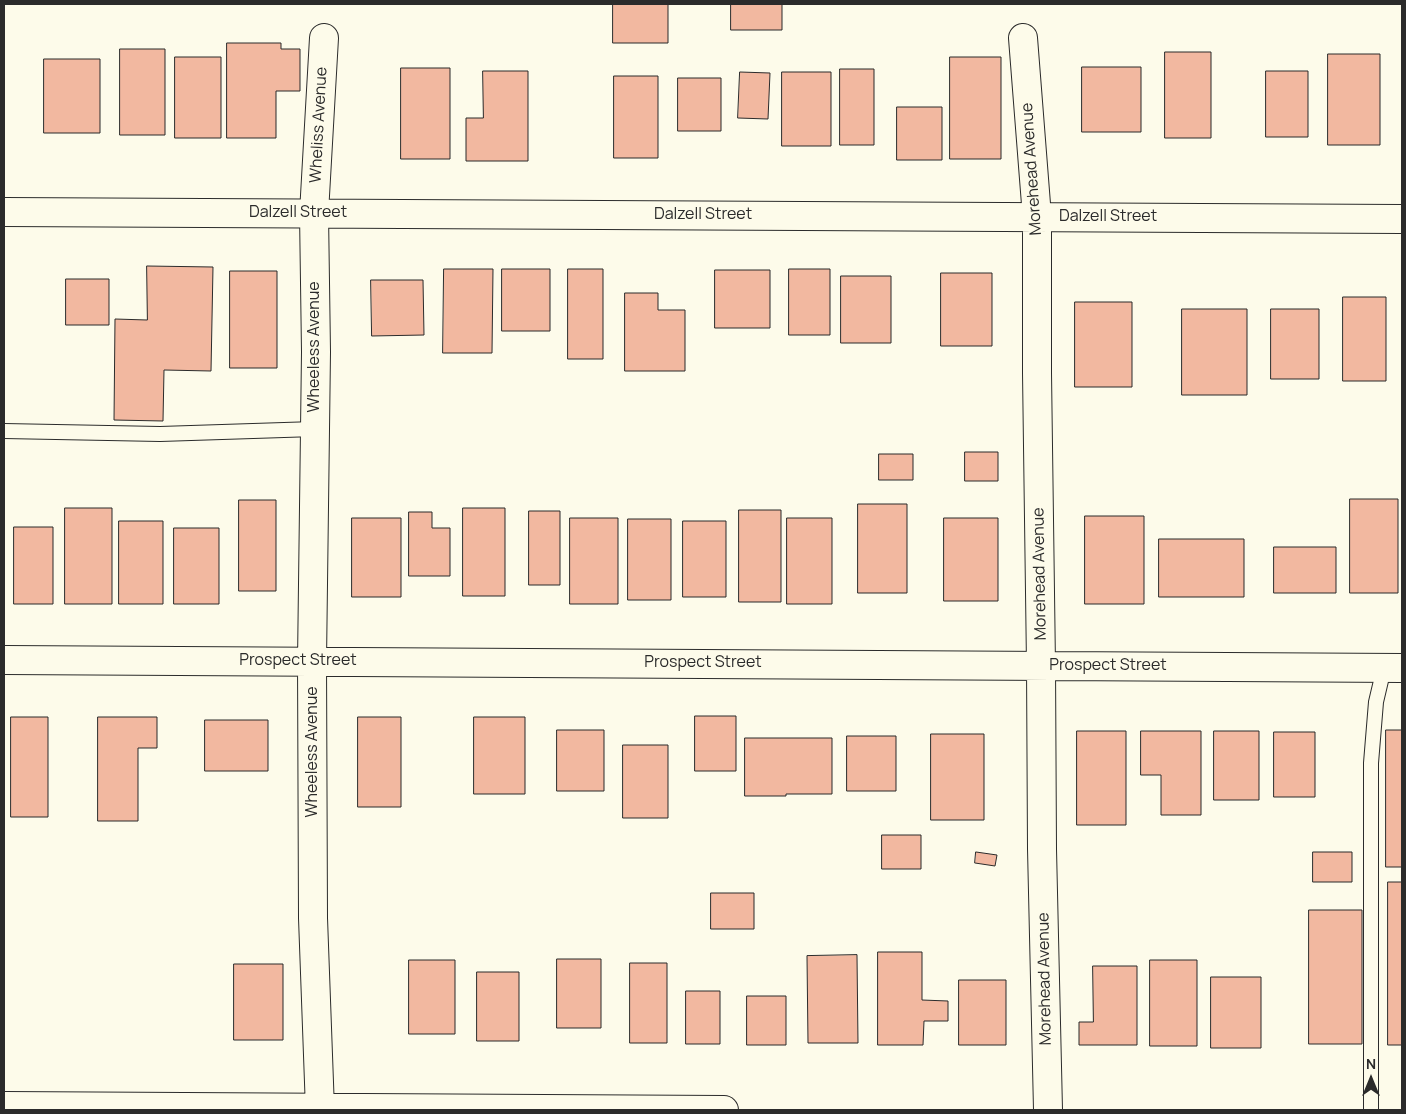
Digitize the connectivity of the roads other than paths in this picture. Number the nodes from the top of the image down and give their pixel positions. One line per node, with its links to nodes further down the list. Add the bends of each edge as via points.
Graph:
1 (324, 38): 4 (street, Wheliss Avenue)
2 (1023, 38): 5 (street, Morehead Avenue)
3 (4, 212): 4 (street, Dalzell Street)
4 (314, 213): 5 (street, Dalzell Street); 7 (street, Wheeless Avenue)
5 (1037, 217): 6 (street, Dalzell Street); 11 (street, Morehead Avenue)
6 (1402, 218)
7 (315, 429): 8 (lane, via 160,434); 10 (street, Wheeless Avenue)
8 (4, 431)
9 (4, 660): 10 (street, Prospect Street)
10 (312, 661): 11 (street, Prospect Street); 14 (street, Wheeless Avenue, via 313,918)
11 (1041, 665): 12 (street, Prospect Street); 16 (street, Morehead Avenue)
12 (1393, 668): 17 (lane, via 1376,702 1371,763)
13 (4, 1106): 14 (street)
14 (320, 1109): 15 (street)
15 (724, 1110)
16 (1048, 1110)
17 (1371, 1110)

